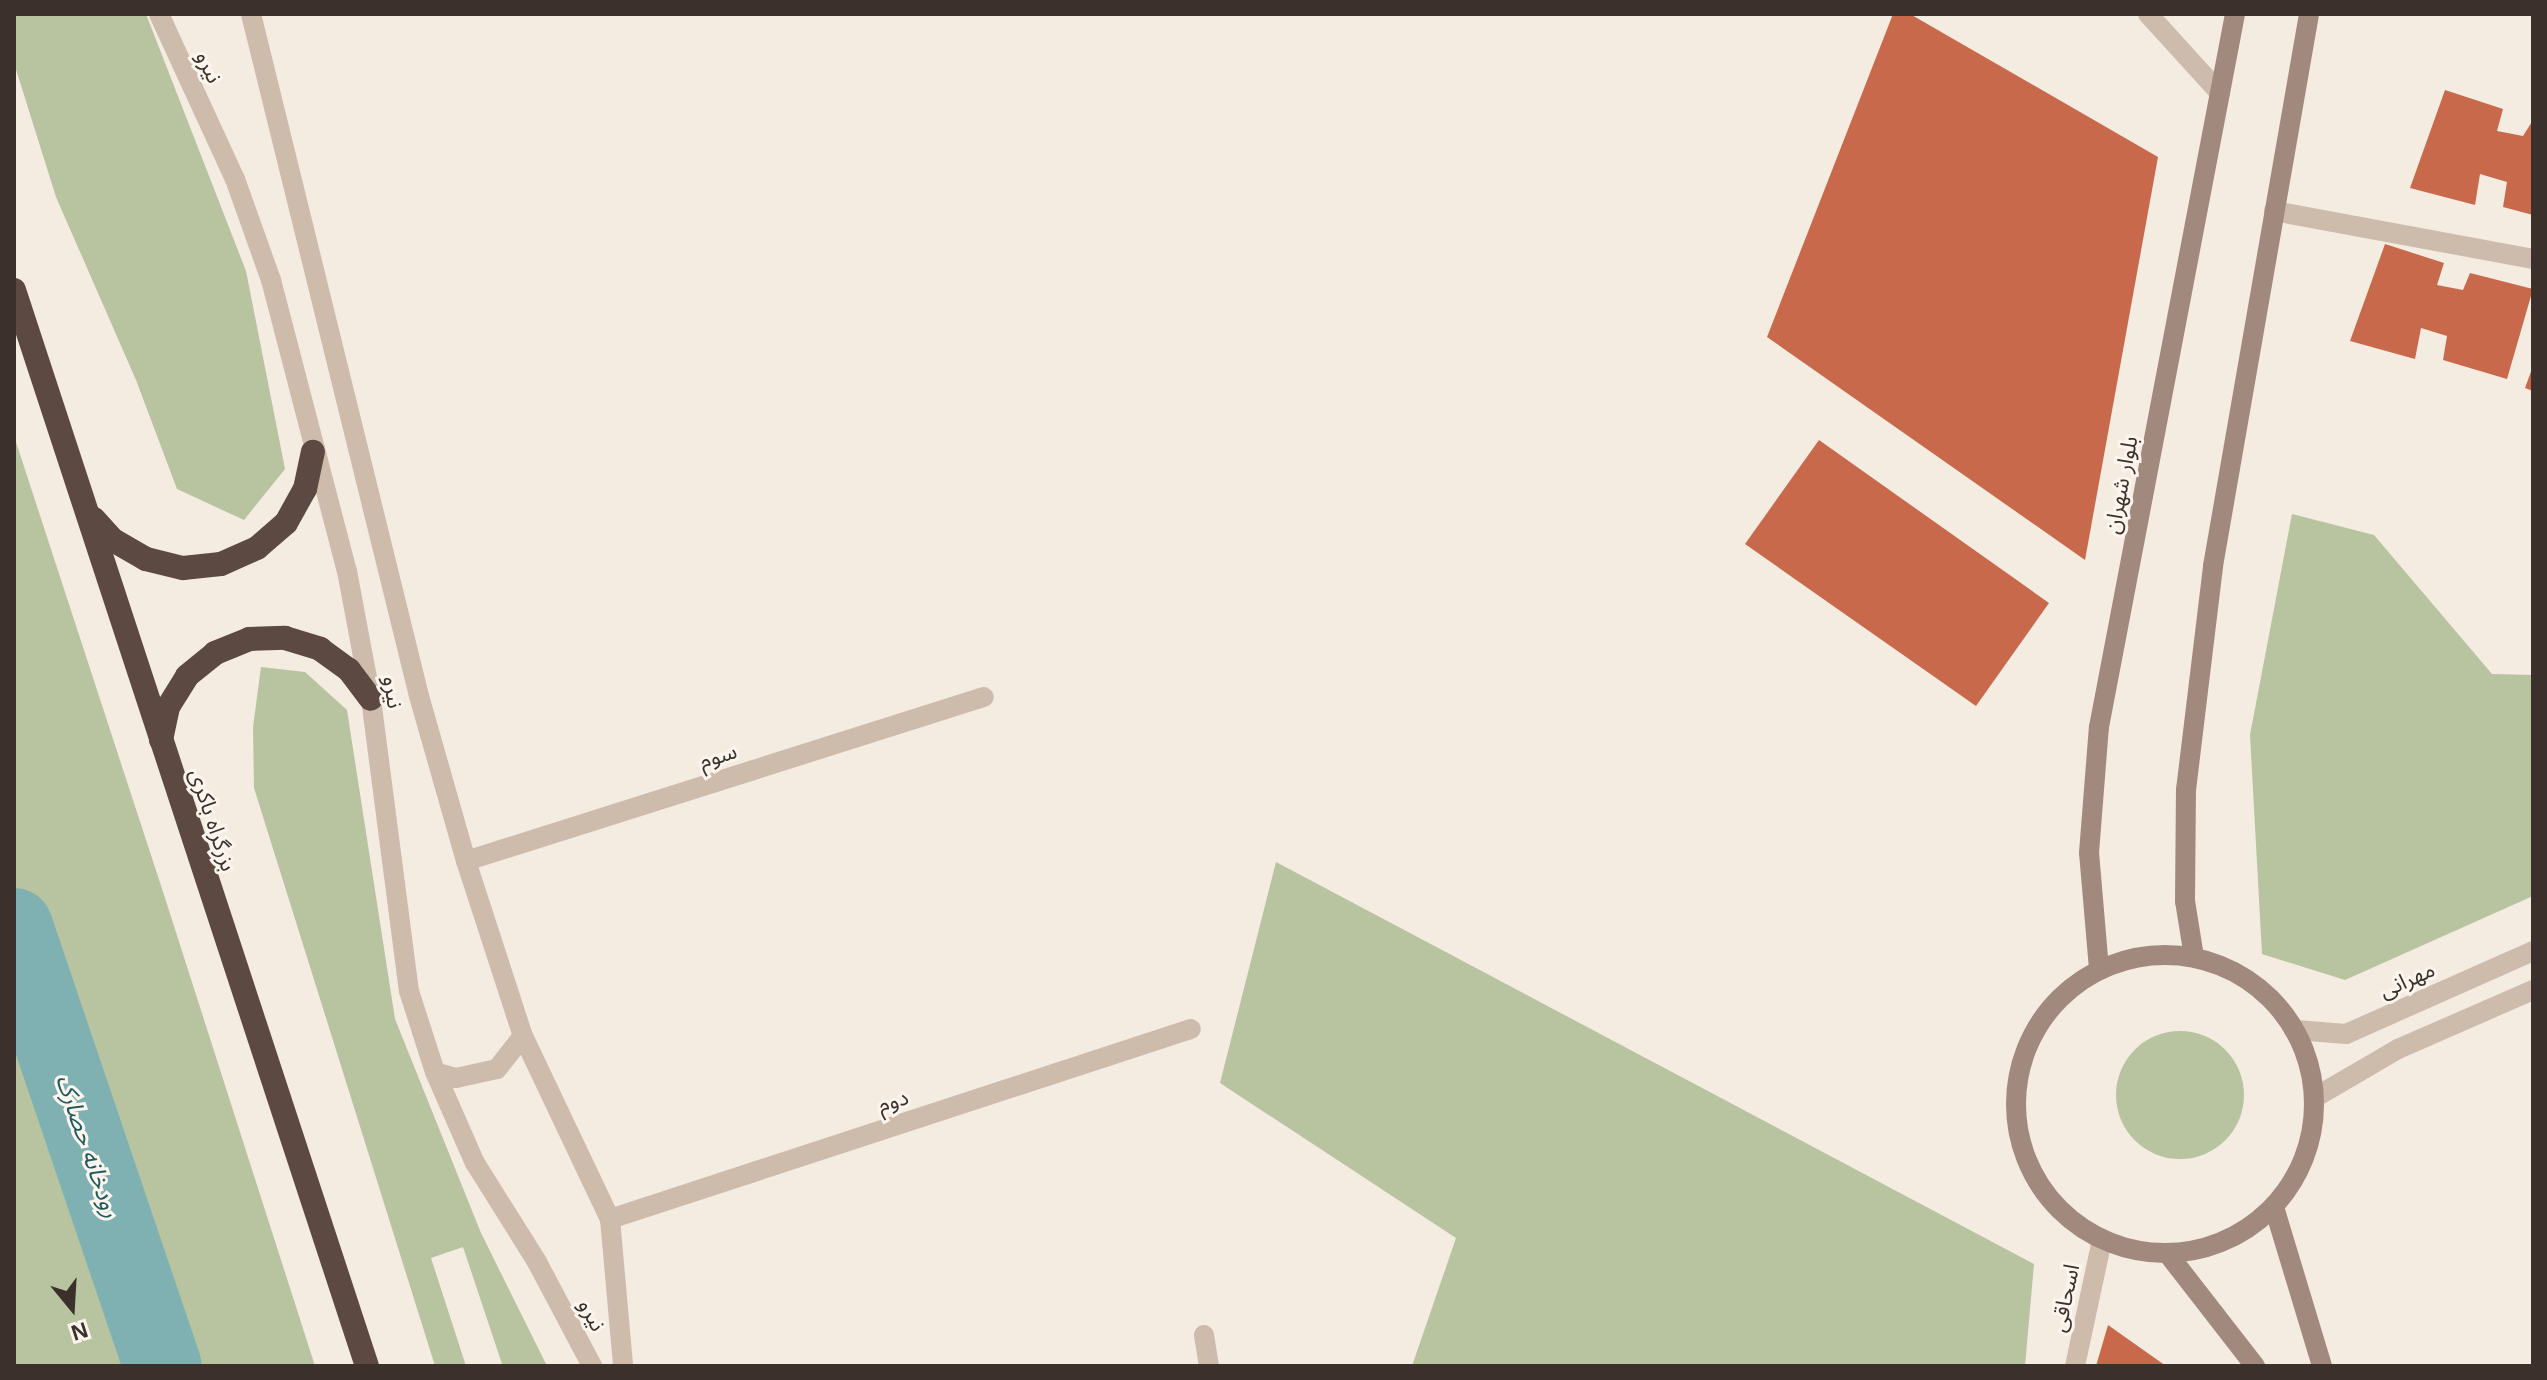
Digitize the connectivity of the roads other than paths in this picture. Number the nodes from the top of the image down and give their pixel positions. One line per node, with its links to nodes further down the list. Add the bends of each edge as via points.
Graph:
1 (159, 14): 10 (street, نیرو, via 235,179 271,280)
2 (251, 14): 15 (street, نیرو, via 419,696)
3 (2148, 14): 6 (street)
4 (2235, 14): 6 (street, بلوار شهران)
5 (2309, 14): 7 (street)
6 (2220, 93): 18 (street, بلوار شهران, via 2099,727 2089,853)
7 (2274, 211): 8 (street); 17 (street, via 2213,566 2186,790 2185,901)
8 (2533, 259)
9 (14, 290): 11 (highway, بزرگراه باکری)
10 (313, 452): 11 (highway, via 305,489 286,523 257,548 221,564 183,568 146,559 113,540); 13 (street, نیرو, via 347,571)
11 (87, 511): 14 (highway, بزرگراه باکری)
12 (984, 697): 15 (street, سوم)
13 (371, 699): 14 (highway, via 349,670 320,649 285,638 249,639 215,653 187,676 168,707); 23 (street, نیرو, via 409,991)
14 (160, 742): 30 (highway, بزرگراه باکری)
15 (466, 861): 22 (street, نیرو)
16 (2533, 951): 21 (street, مهرانی, via 2346,1034)
17 (2194, 957): 18 (street, via 2146,955); 21 (street, via 2235,971 2258,987)
18 (2099, 969): 27 (street, via 2060,997 2031,1036 2017,1082 2016,1129 2032,1175 2062,1213)
19 (2533, 990): 24 (street, via 2398,1049)
20 (1191, 1029): 26 (street, دوم)
21 (2296, 1030): 24 (street)
22 (523, 1036): 23 (street, via 497,1069 477,1077); 26 (street, نیرو)
23 (435, 1072): 31 (street, نیرو, via 475,1163 537,1262)
24 (2314, 1098): 25 (street, via 2315,1119 2302,1166)
25 (2274, 1207): 28 (street, via 2243,1232 2208,1248); 36 (street)
26 (610, 1219): 32 (street, نیرو)
27 (2102, 1240): 28 (street, via 2134,1251); 34 (street, اسحاقی)
28 (2168, 1254): 35 (street)
29 (1204, 1335): 33 (street)
30 (367, 1366)
31 (592, 1366)
32 (623, 1366)
33 (1209, 1366)
34 (2075, 1366)
35 (2255, 1366)
36 (2322, 1366)

